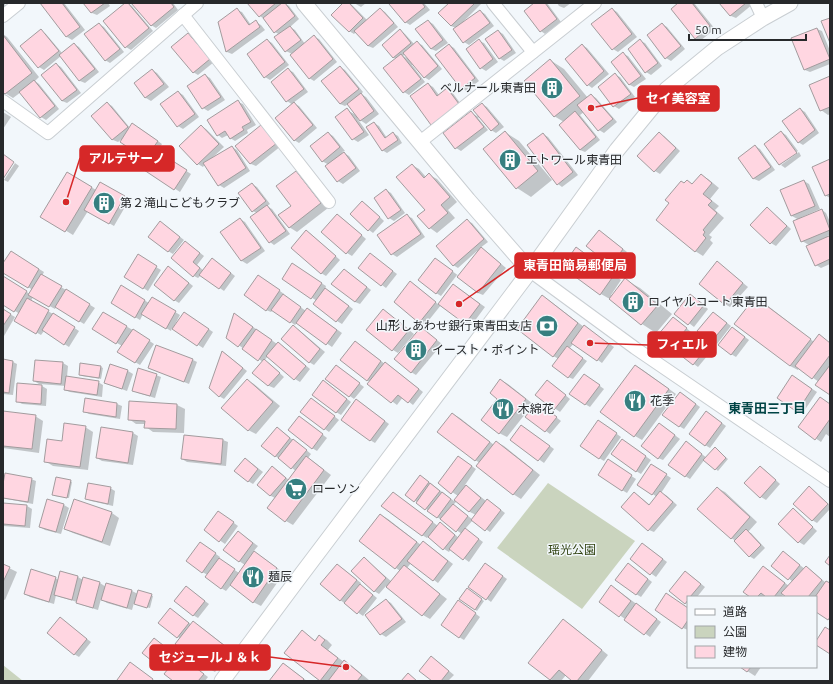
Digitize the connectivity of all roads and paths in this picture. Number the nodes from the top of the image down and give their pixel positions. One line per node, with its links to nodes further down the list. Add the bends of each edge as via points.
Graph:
1 (19, 3): 9 (street)
2 (197, 3): 8 (street)
3 (304, 3): 13 (street)
4 (493, 3): 11 (street)
5 (595, 3): 11 (street)
6 (756, 3): 10 (street)
7 (790, 3): 10 (street)
8 (183, 15): 12 (street, via 48,132); 14 (street)
9 (3, 16)
10 (763, 18): 15 (street, via 717,48 667,89 617,150)
11 (533, 52): 13 (street)
12 (3, 101)
13 (420, 142): 15 (street)
14 (329, 202)
15 (530, 271): 16 (street, via 634,348); 17 (street)
16 (830, 481)
17 (222, 681)

